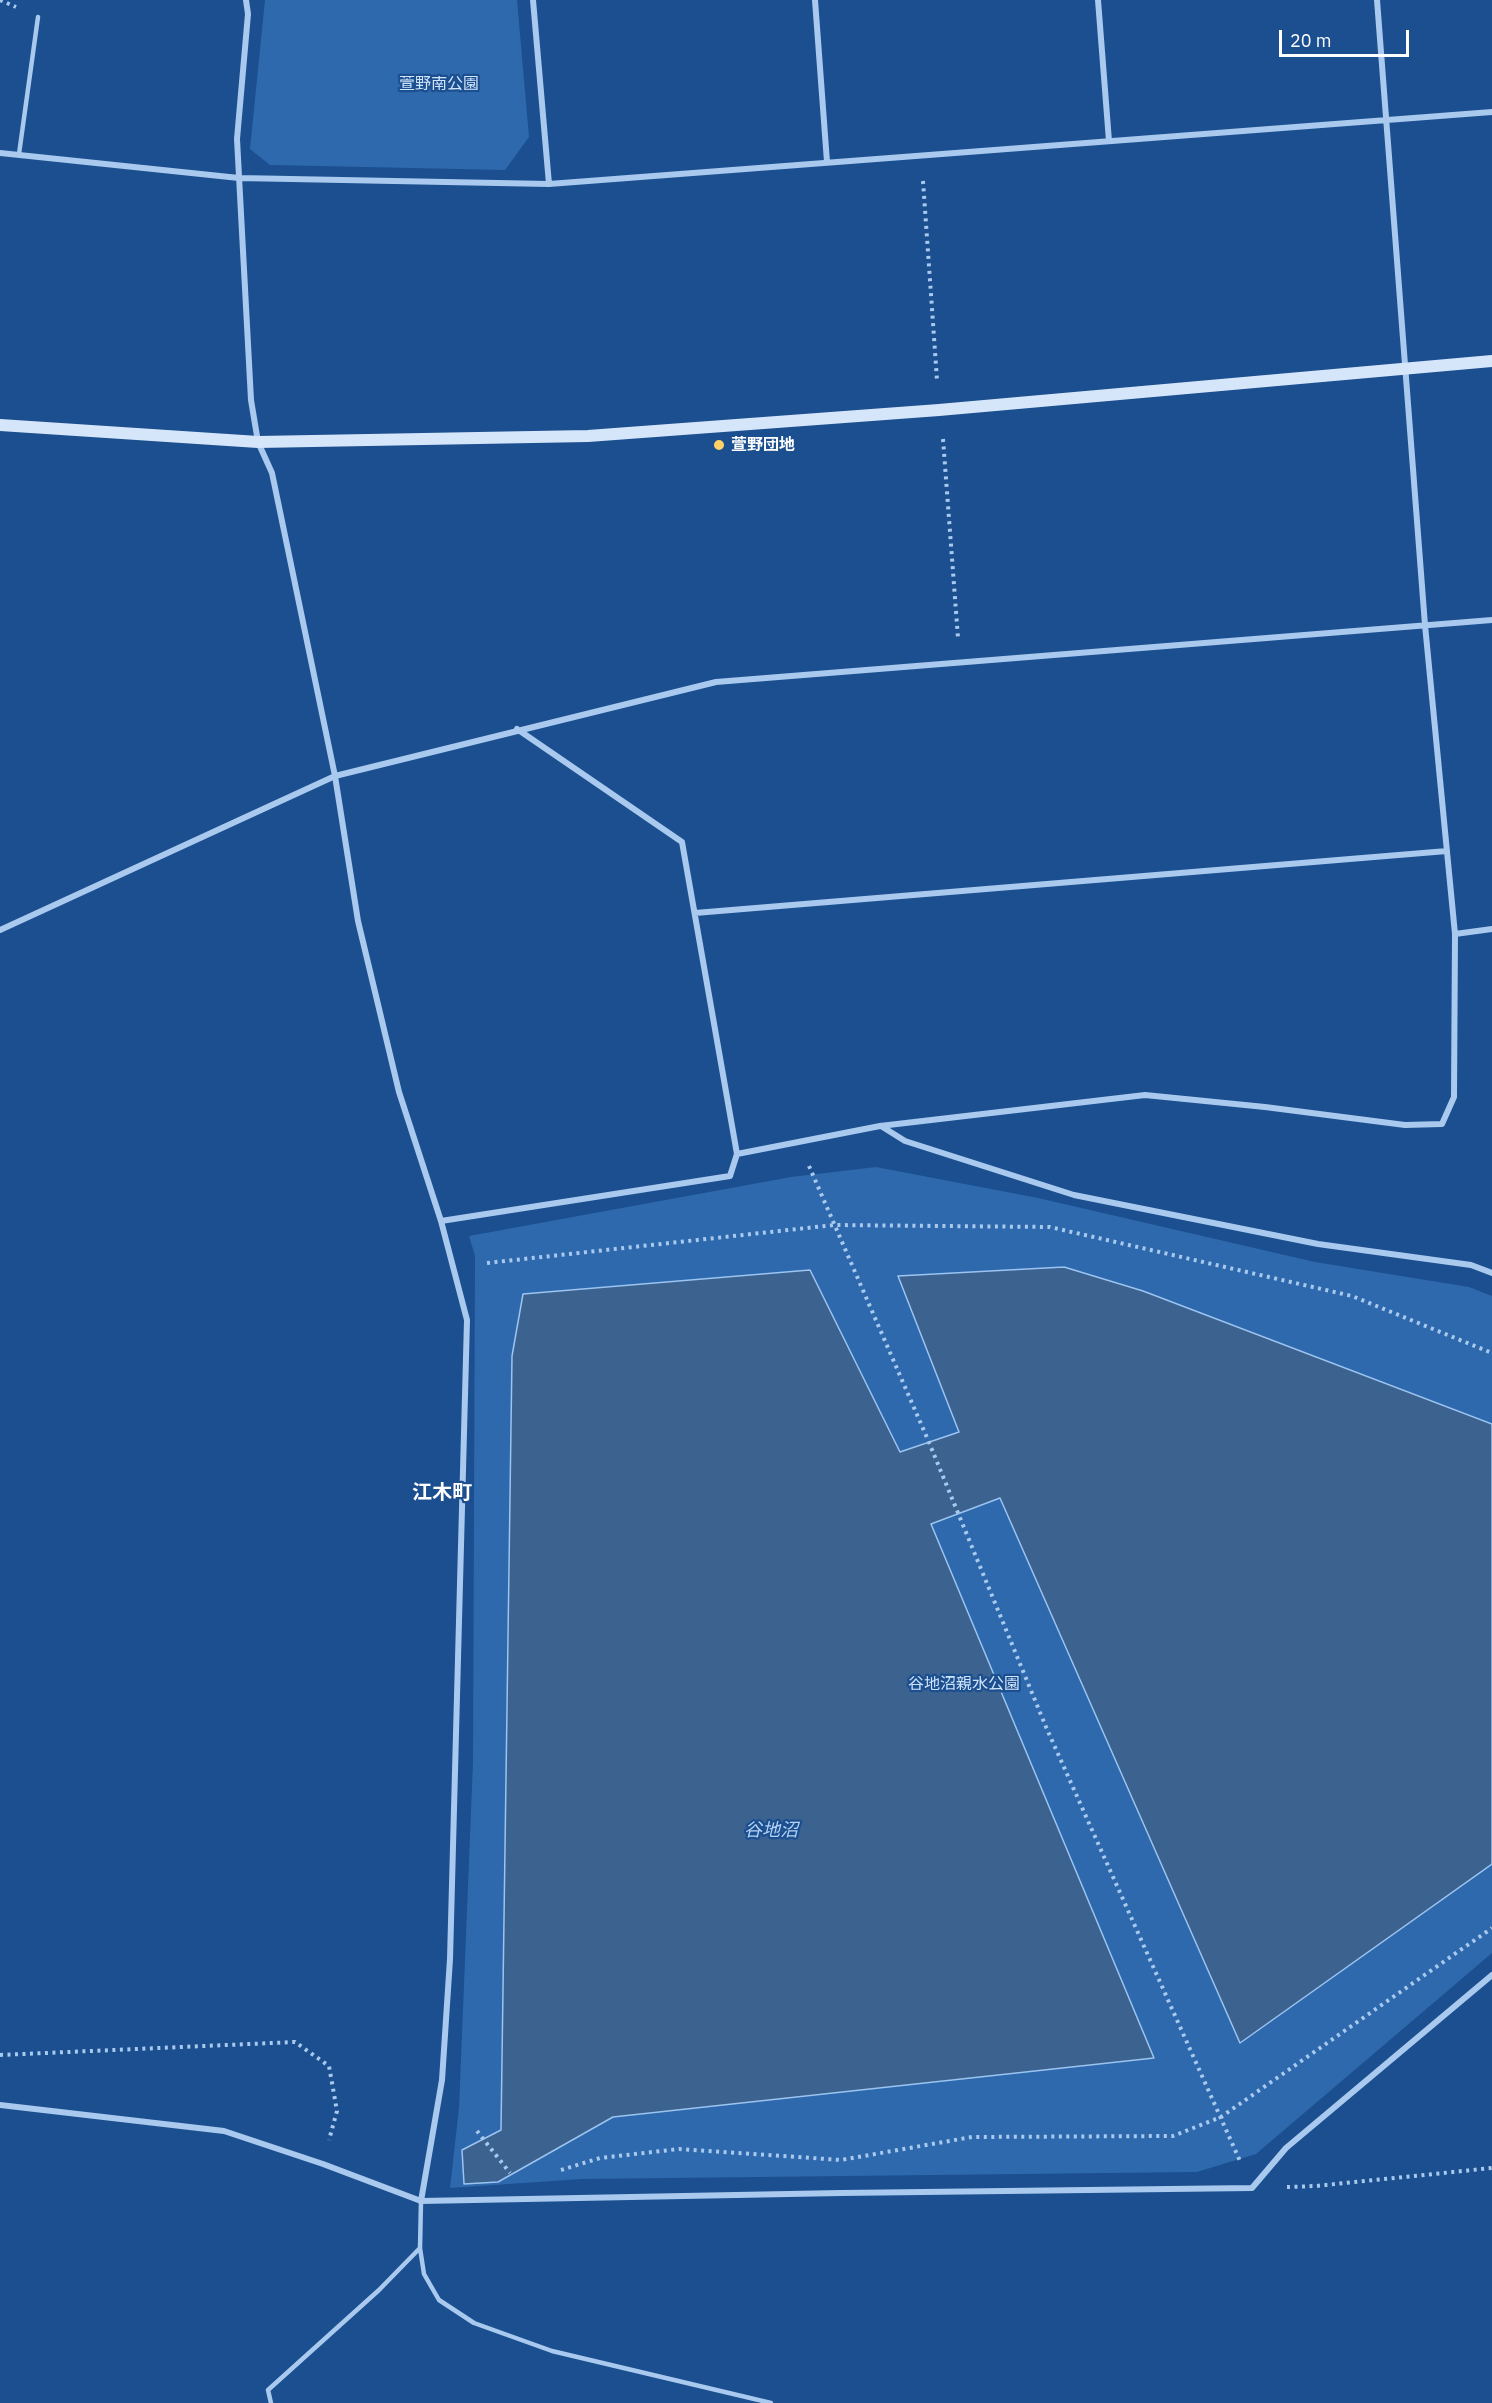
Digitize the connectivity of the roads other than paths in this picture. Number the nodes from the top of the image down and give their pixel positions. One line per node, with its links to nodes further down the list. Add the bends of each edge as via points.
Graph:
1 (246, 0): 13 (street)
2 (533, 0): 14 (street)
3 (815, 0): 12 (street)
4 (1098, 0): 9 (street)
5 (1377, 0): 8 (street)
6 (38, 17): 11 (lane)
7 (1492, 112): 8 (street)
8 (1387, 120): 9 (street); 16 (street)
9 (1109, 141): 12 (street)
10 (0, 153): 11 (street)
11 (20, 154): 13 (street)
12 (827, 162): 14 (street)
13 (238, 178): 14 (street); 18 (street, via 251,400)
14 (549, 184)
15 (1492, 361): 16 (street)
16 (1405, 368): 18 (street, via 939,410 588,436); 20 (street)
17 (0, 425): 18 (street)
18 (258, 442): 22 (street, via 271,470)
19 (1492, 620): 20 (street)
20 (1425, 626): 21 (street, via 716,682); 23 (street)
21 (517, 729): 22 (street); 24 (street, via 682,842)
22 (335, 776): 26 (street); 30 (street, via 363,944 399,1092)
23 (1447, 851): 24 (street); 27 (street)
24 (695, 913): 29 (street)
25 (1492, 929): 27 (street)
26 (0, 930)
27 (1455, 934): 28 (street, via 1454,1097 1442,1124 1405,1125 1145,1095)
28 (880, 1126): 29 (street); 31 (street, via 905,1141 1074,1195 1318,1244 1471,1265)
29 (737, 1154): 30 (street, via 730,1176)
30 (441, 1221): 34 (street, via 467,1320 450,1959 442,2080)
31 (1492, 1273)
32 (1492, 1976): 34 (street, via 1286,2148 1252,2188)
33 (0, 2106): 34 (street, via 224,2131)
34 (421, 2201): 35 (lane)
35 (420, 2248): 36 (lane, via 268,2390); 37 (lane, via 424,2274 439,2300 474,2323 552,2351)
36 (271, 2403)
37 (771, 2403)

